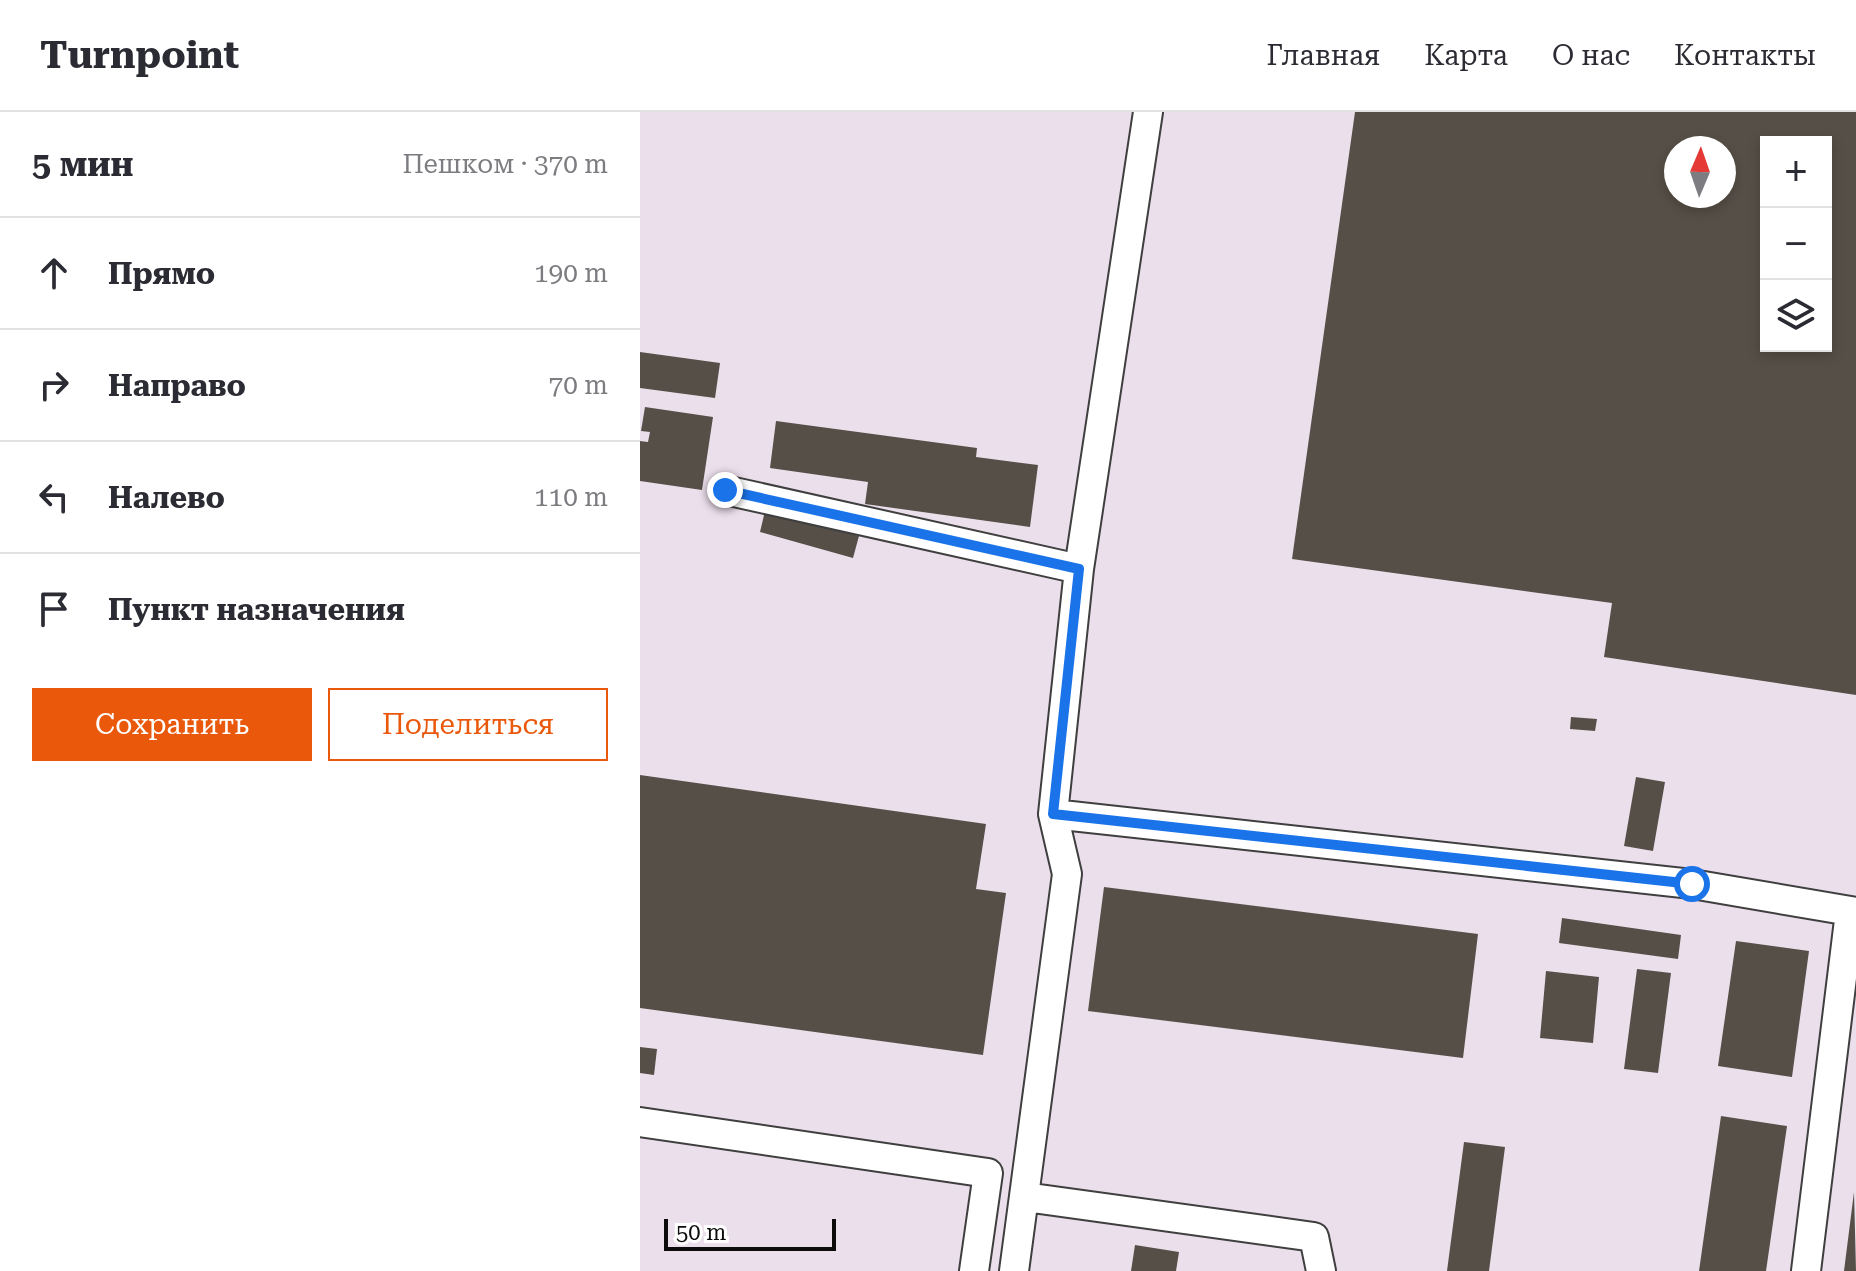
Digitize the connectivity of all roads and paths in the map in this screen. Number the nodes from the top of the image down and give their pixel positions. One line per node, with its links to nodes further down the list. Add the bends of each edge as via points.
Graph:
1 (1148, 112): 3 (lane)
2 (725, 490): 3 (lane)
3 (1079, 569): 4 (lane)
4 (1053, 814): 5 (lane, via 1692,884); 7 (lane, via 1067,874)
5 (1853, 912): 11 (lane)
6 (640, 1122): 8 (lane, via 988,1173)
7 (1025, 1197): 9 (lane); 10 (lane, via 1314,1237)
8 (974, 1271)
9 (1014, 1271)
10 (1321, 1271)
11 (1806, 1271)

